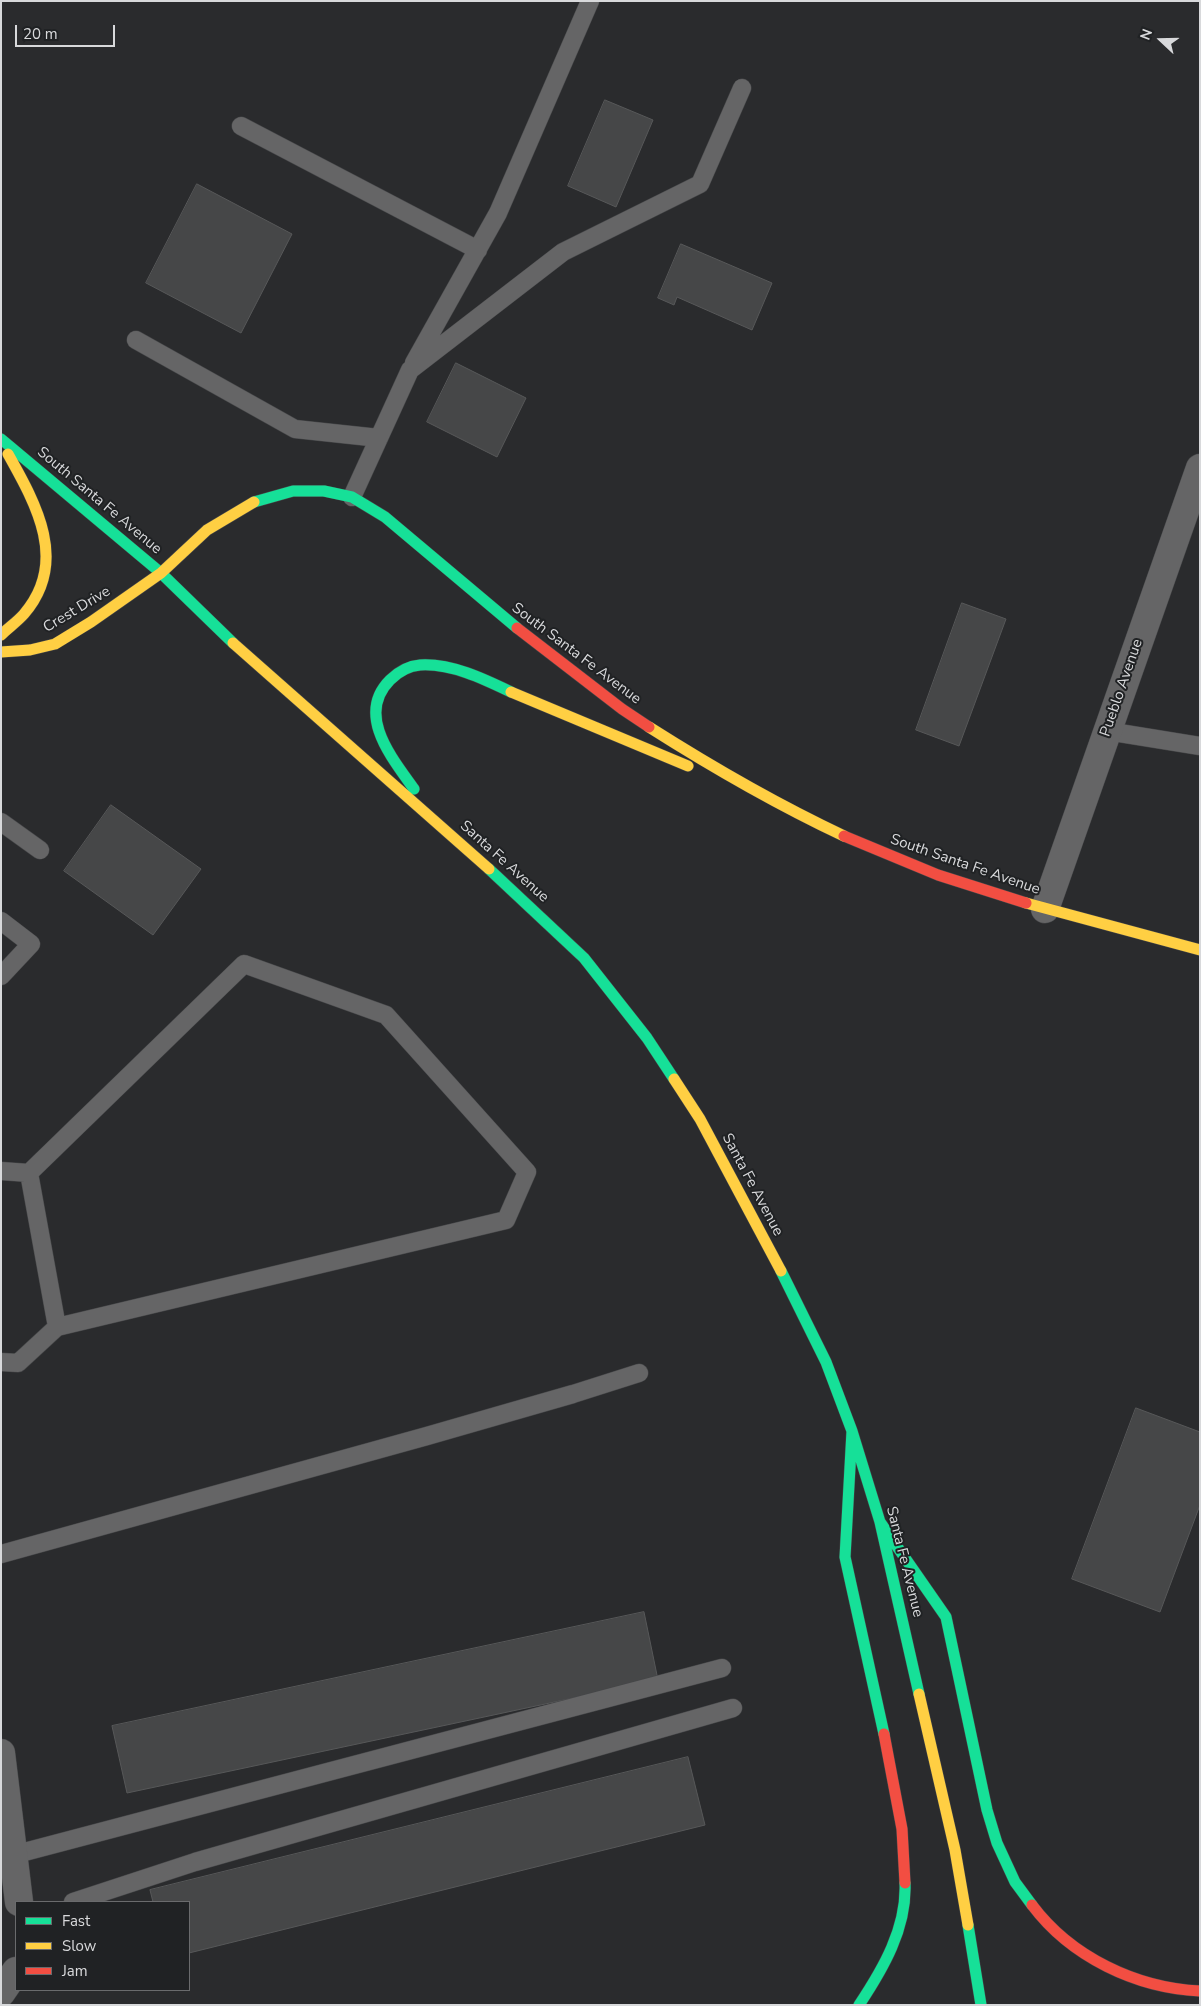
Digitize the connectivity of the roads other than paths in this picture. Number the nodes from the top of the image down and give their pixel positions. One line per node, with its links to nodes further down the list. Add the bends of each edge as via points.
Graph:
1 (590, 1): 4 (lane, via 498,213)
2 (742, 88): 6 (lane, via 700,184 563,252)
3 (241, 126): 4 (lane)
4 (478, 250): 6 (lane)
5 (136, 340): 7 (lane, via 295,429)
6 (410, 370): 7 (lane)
7 (379, 438): 10 (lane)
8 (1, 440): 11 (main road, South Santa Fe Avenue); 12 (main road, via 27,485 42,524 48,552 45,578 36,601)
9 (1200, 468): 14 (street, Pueblo Avenue)
10 (352, 497): 11 (main road, South Santa Fe Avenue, via 324,490 292,491 254,502 207,530); 16 (main road, South Santa Fe Avenue, via 385,517 531,640 622,709)
11 (161, 572): 13 (main road, Crest Drive, via 55,644); 17 (main road, Santa Fe Avenue, via 251,660)
12 (1, 635)
13 (1, 652)
14 (1107, 731): 15 (lane); 20 (street, Pueblo Avenue)
15 (1200, 746)
16 (764, 796): 17 (main road, via 490,684 426,664 404,668 389,679 377,696 374,716 381,741); 20 (main road, South Santa Fe Avenue, via 862,845 930,872)
17 (436, 821): 29 (main road, Santa Fe Avenue, via 584,958 647,1038 700,1119 797,1301 826,1362)
18 (1, 822): 19 (lane)
19 (40, 850)
20 (1045, 909): 22 (main road, South Santa Fe Avenue)
21 (1, 921): 23 (lane, via 31,944)
22 (1200, 950)
23 (1, 976)
24 (1, 1171): 25 (lane)
25 (29, 1173): 26 (lane); 26 (lane, via 244,964 386,1015 527,1172 506,1220)
26 (57, 1327): 27 (lane, via 18,1363)
27 (1, 1362)
28 (639, 1373): 31 (lane, via 417,1439)
29 (852, 1431): 30 (main road, Santa Fe Avenue); 41 (main road, via 845,1557 902,1829 905,1888 900,1922 890,1953)
30 (880, 1522): 39 (main road, via 946,1617 987,1810 997,1843 1015,1882 1042,1918 1073,1946 1101,1964 1169,1988); 42 (main road, Santa Fe Avenue, via 955,1850)
31 (1, 1554)
32 (722, 1668): 35 (lane)
33 (733, 1708): 37 (lane, via 195,1862)
34 (1, 1753): 35 (street)
35 (13, 1855): 36 (street)
36 (18, 1901)
37 (76, 1901)
38 (15, 1975): 40 (street)
39 (1200, 1991)
40 (1, 1993)
41 (859, 2005)
42 (981, 2005)

